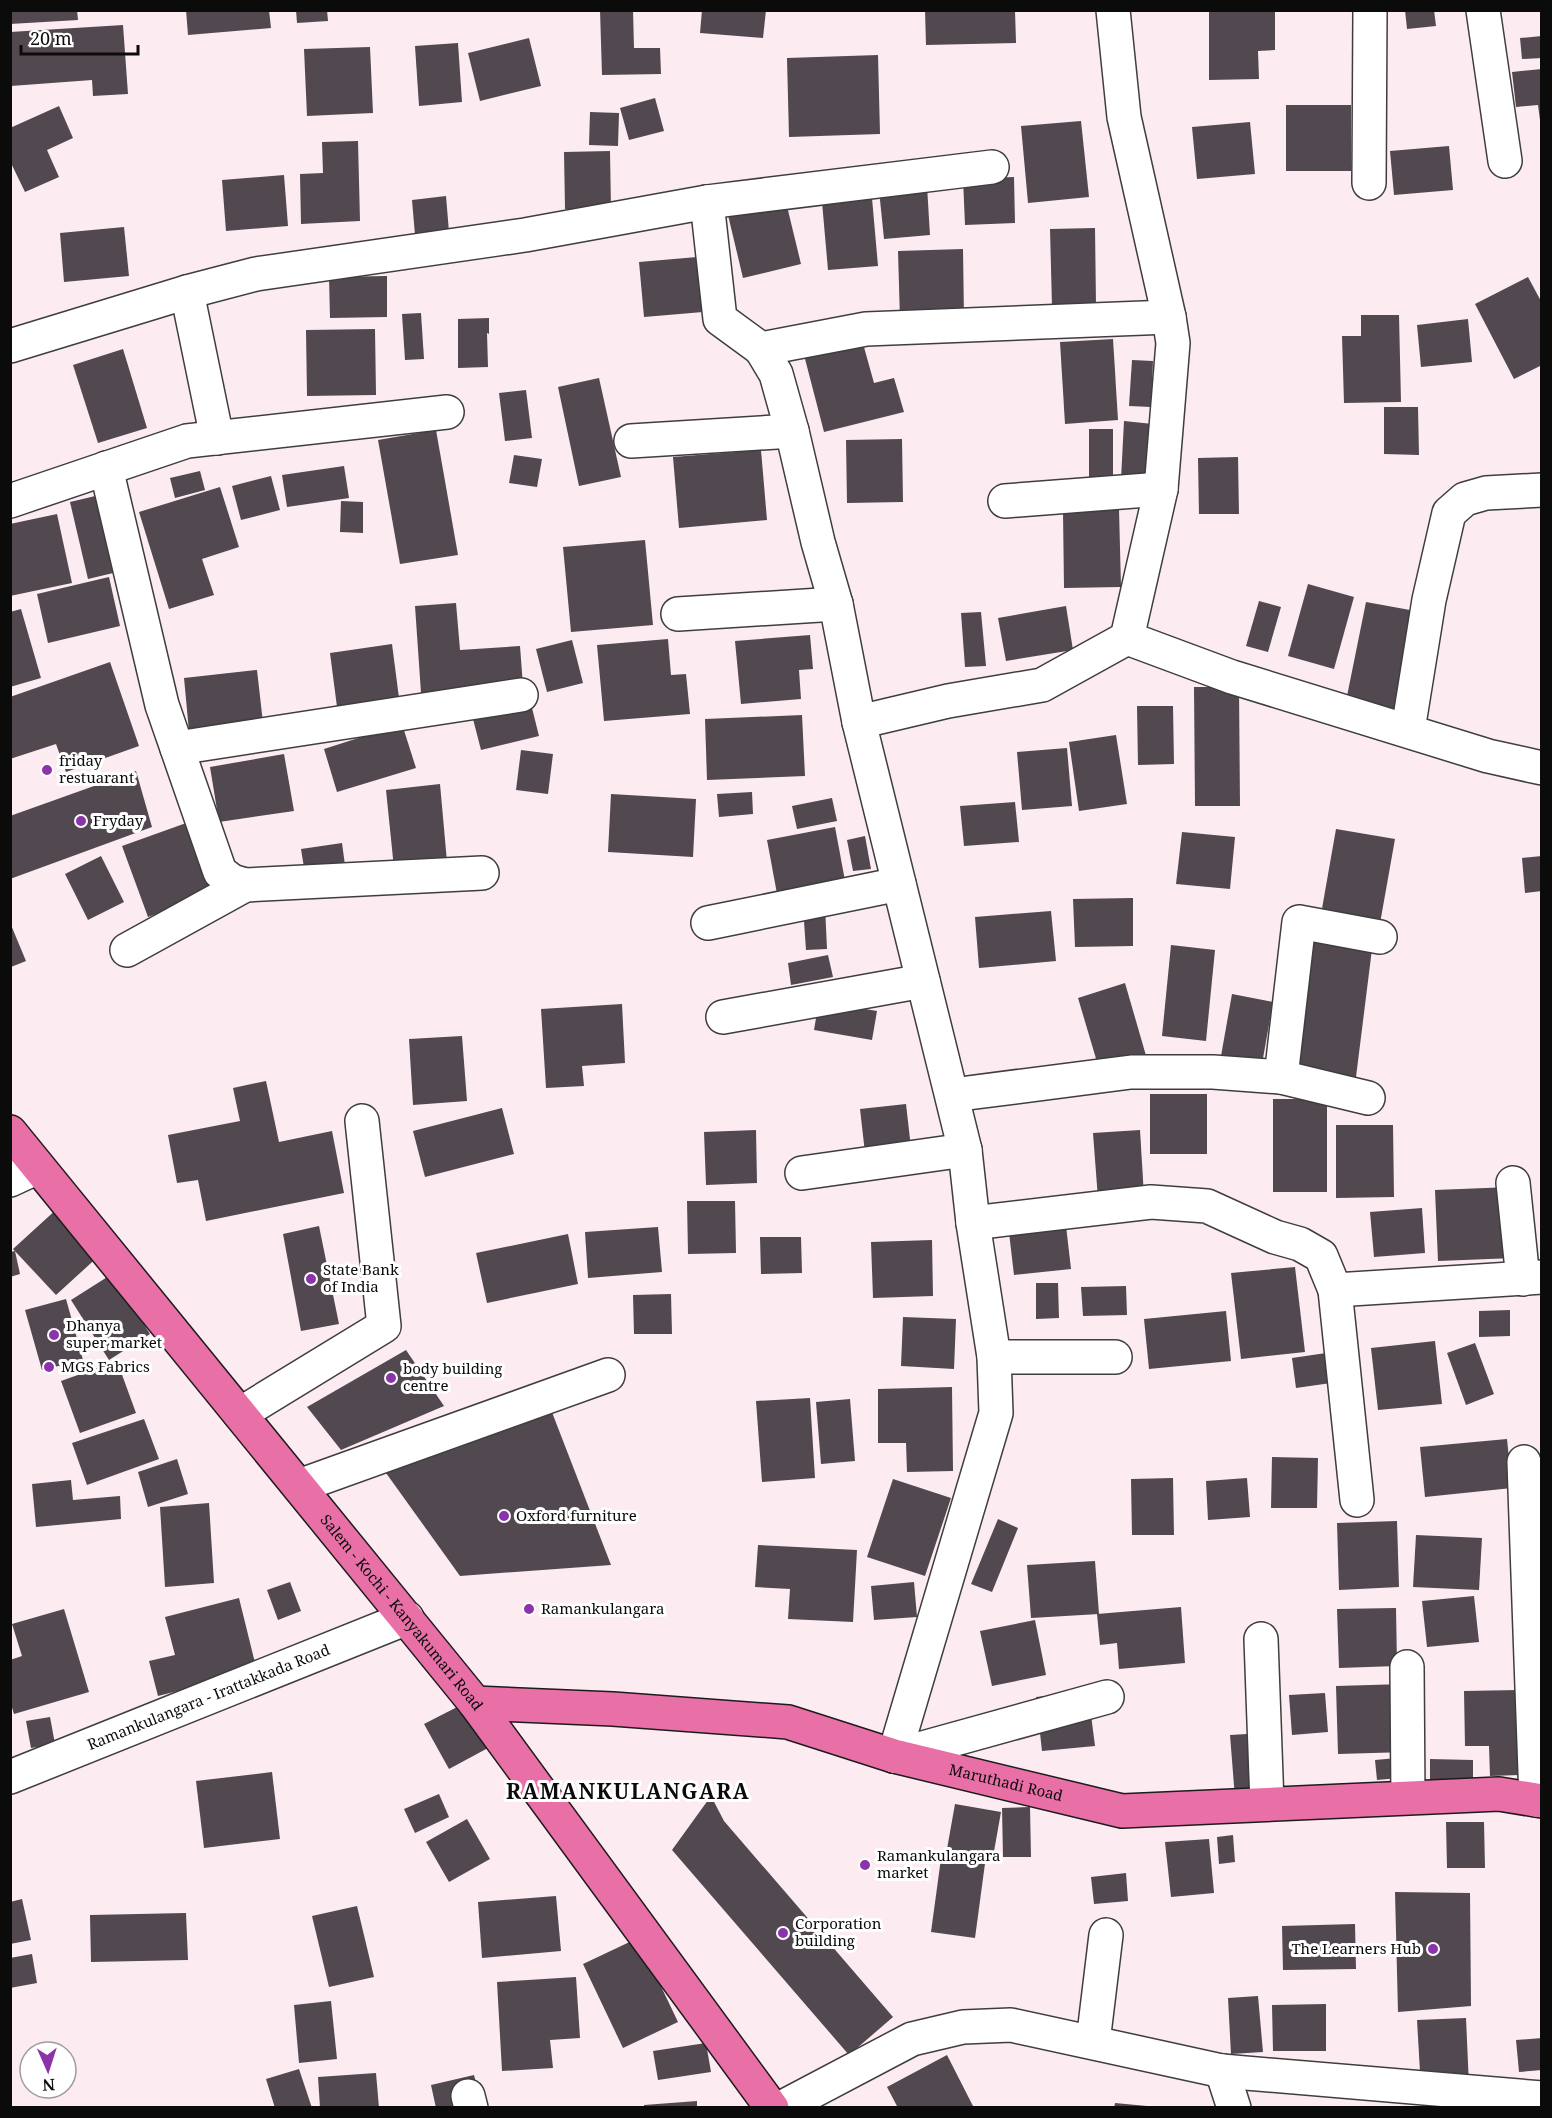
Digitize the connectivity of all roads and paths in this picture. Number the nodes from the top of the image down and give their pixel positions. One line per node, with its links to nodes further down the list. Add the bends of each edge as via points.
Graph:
1 (1113, 10): 9 (street, via 1124,117)
2 (1370, 10): 6 (street)
3 (1483, 10): 4 (street)
4 (1505, 161)
5 (993, 167): 7 (street)
6 (1369, 183)
7 (706, 202): 8 (street, via 525,235 256,274); 11 (street, via 720,319)
8 (187, 292): 10 (street); 14 (street)
9 (1169, 317): 11 (street, via 866,329); 17 (street, via 1173,343)
10 (10, 346)
11 (761, 349): 13 (street, via 776,374)
12 (447, 412): 14 (street)
13 (792, 431): 15 (street); 21 (street)
14 (217, 438): 16 (street, via 187,441)
15 (631, 441)
16 (106, 468): 19 (street); 27 (street, via 162,705)
17 (1161, 489): 20 (street); 23 (street)
18 (1542, 490): 26 (street, via 1486,493 1465,500 1449,513 1429,600)
19 (10, 501)
20 (1005, 501)
21 (836, 604): 22 (street); 25 (street)
22 (678, 614)
23 (1127, 638): 25 (street, via 1042,686 948,701); 26 (street, via 1232,677)
24 (521, 695): 27 (street)
25 (859, 722): 30 (street)
26 (1408, 730): 28 (street, via 1488,756)
27 (177, 748): 31 (street, via 220,872)
28 (1542, 768)
29 (482, 873): 31 (street)
30 (899, 884): 32 (street); 35 (street)
31 (245, 885): 34 (street)
32 (708, 923)
33 (1380, 937): 37 (street, via 1299,922)
34 (127, 950)
35 (923, 981): 36 (street); 38 (street)
36 (723, 1017)
37 (1281, 1077): 38 (street, via 1131,1072); 39 (street)
38 (952, 1095): 42 (street)
39 (1368, 1098)
40 (362, 1120): 52 (street, via 384,1326)
41 (10, 1132): 43 (main road, Salem - Kochi - Kanyakumari Road)
42 (965, 1150): 44 (street); 46 (street)
43 (24, 1173): 52 (main road, Salem - Kochi - Kanyakumari Road)
44 (802, 1173)
45 (1513, 1183): 47 (street)
46 (973, 1223): 48 (street, via 1151,1202 1207,1206 1321,1256); 49 (street)
47 (1532, 1278): 48 (street)
48 (1335, 1290): 55 (street)
49 (994, 1357): 50 (street); 61 (street, via 996,1413)
50 (1115, 1357)
51 (608, 1375): 54 (street)
52 (240, 1414): 54 (main road, Salem - Kochi - Kanyakumari Road)
53 (1524, 1462): 64 (street)
54 (299, 1486): 56 (main road, Salem - Kochi - Kanyakumari Road)
55 (1357, 1500)
56 (407, 1618): 60 (main road, Salem - Kochi - Kanyakumari Road); 62 (street, Ramankulangara - Irattakkada Road)
57 (1262, 1639): 65 (street)
58 (1407, 1667): 63 (street)
59 (1107, 1696): 61 (street)
60 (475, 1703): 61 (main road, Maruthadi Road, via 788,1722); 70 (main road, Salem - Kochi - Kanyakumari Road)
61 (894, 1756): 65 (main road, Maruthadi Road, via 1122,1811)
62 (10, 1777)
63 (1408, 1797): 64 (main road, Maruthadi Road, via 1500,1794); 65 (main road, Maruthadi Road)
64 (1539, 1801)
65 (1267, 1804)
66 (1106, 1935): 67 (street)
67 (1093, 2042): 68 (street); 71 (street, via 1011,2025 963,2027 912,2039)
68 (1222, 2071): 69 (street); 72 (street)
69 (1542, 2098)
70 (772, 2108)
71 (781, 2108)
72 (1234, 2108)

